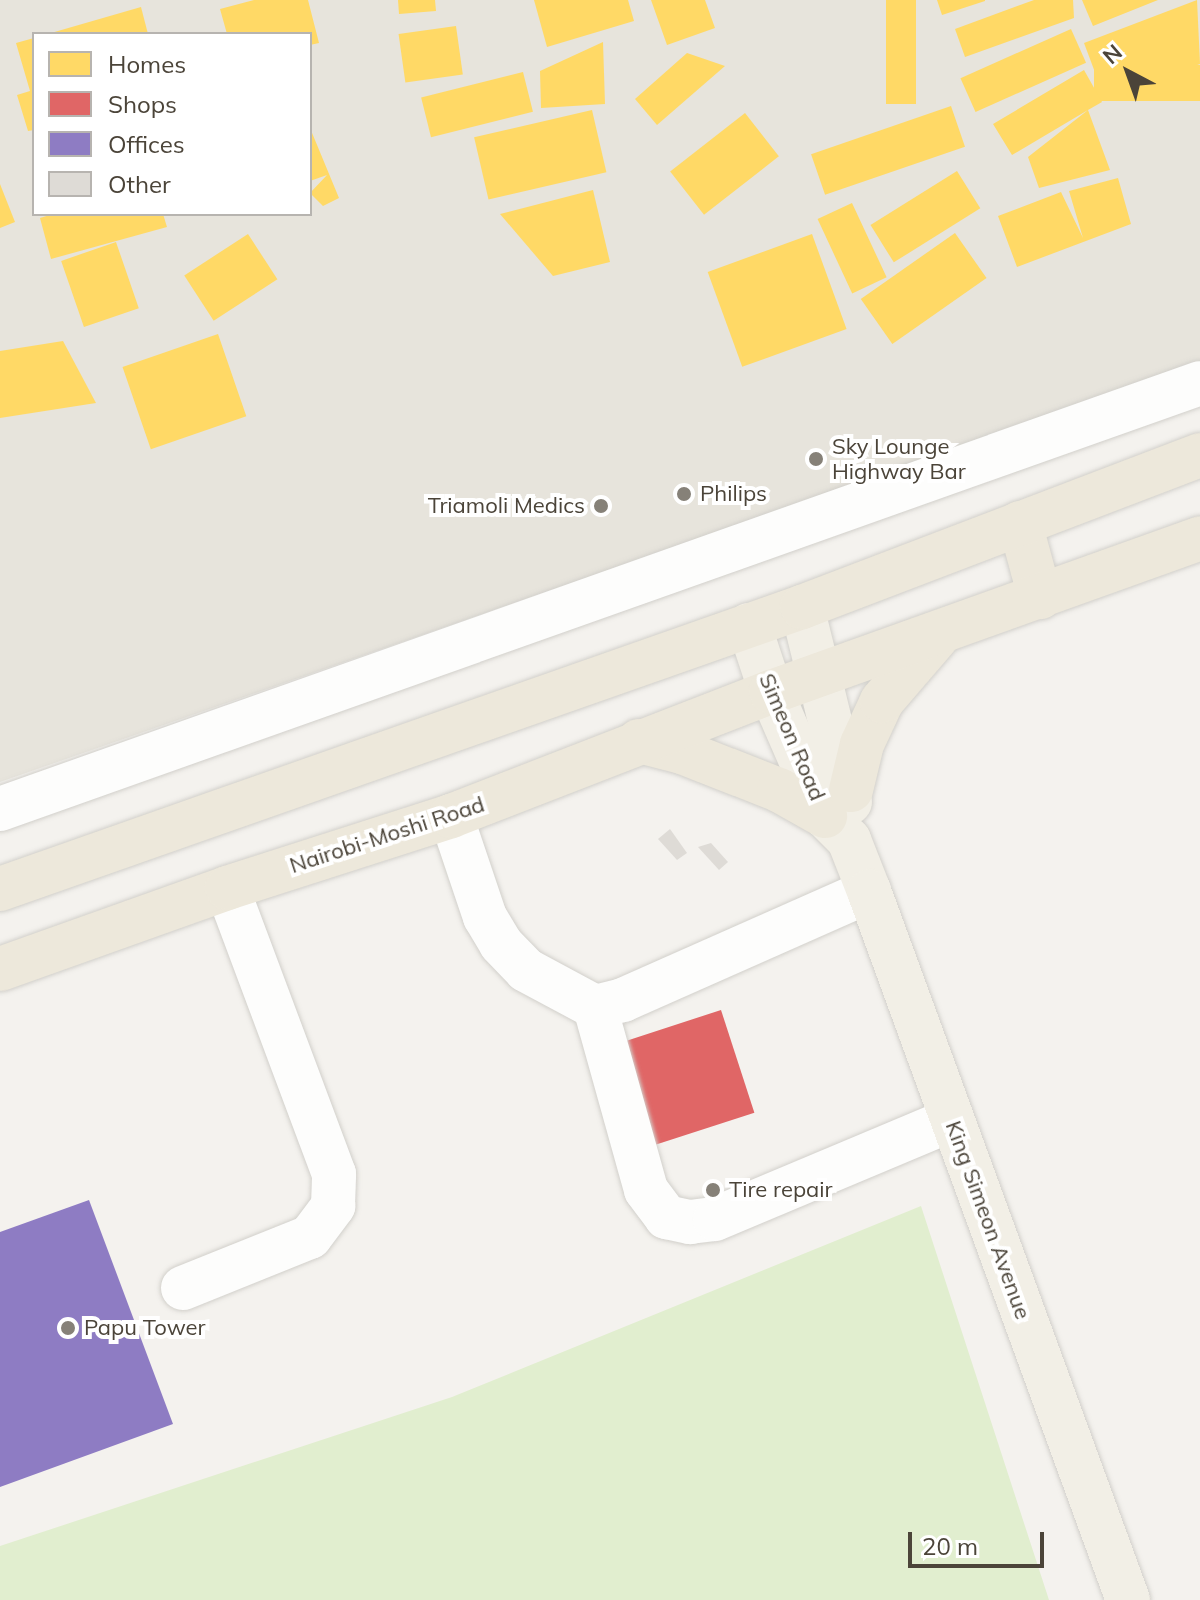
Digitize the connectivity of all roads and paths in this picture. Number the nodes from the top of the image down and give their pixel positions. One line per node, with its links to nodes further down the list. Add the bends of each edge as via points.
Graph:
1 (1200, 383): 12 (lane)
2 (1200, 455): 3 (highway)
3 (1020, 523): 5 (highway); 6 (highway)
4 (1200, 538): 5 (highway, Nairobi-Moshi Road)
5 (1040, 597): 8 (highway, Nairobi-Moshi Road)
6 (802, 607): 7 (highway); 9 (main road, Simeon Road)
7 (749, 625): 10 (main road, Simeon Road); 16 (highway)
8 (941, 632): 9 (highway, Nairobi-Moshi Road); 13 (highway, via 882,701 862,744)
9 (821, 674): 10 (highway, Nairobi-Moshi Road); 13 (main road, Simeon Road)
10 (771, 692): 11 (highway, Nairobi-Moshi Road); 13 (main road, Simeon Road)
11 (639, 741): 13 (highway, via 682,752); 14 (highway, Nairobi-Moshi Road)
12 (0, 809)
13 (841, 815): 17 (main road, King Simeon Avenue)
14 (451, 816): 15 (highway, Nairobi-Moshi Road); 19 (lane, via 485,917 501,944 526,970)
15 (227, 888): 18 (highway, Nairobi-Moshi Road); 21 (lane, via 334,1174 333,1206 310,1237)
16 (0, 889)
17 (869, 891): 19 (lane, via 623,1000); 20 (main road, King Simeon Avenue)
18 (0, 969)
19 (595, 1007): 20 (lane, via 646,1190 666,1217 690,1222 715,1219)
20 (950, 1120): 22 (main road, King Simeon Avenue)
21 (183, 1288)
22 (1128, 1600)

